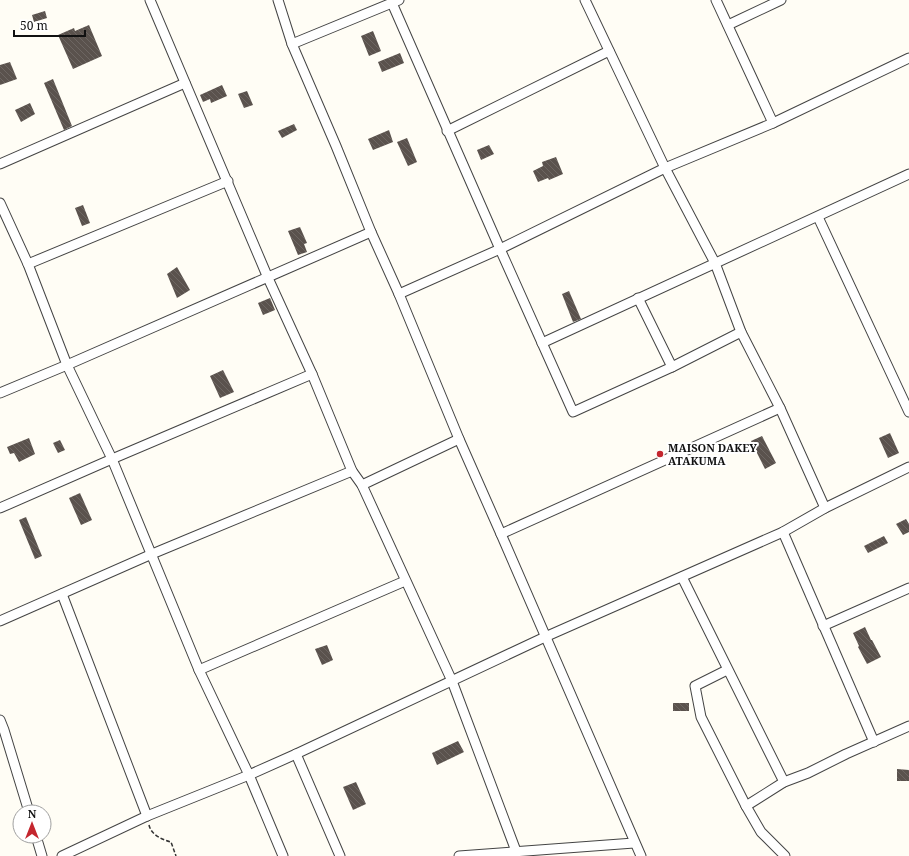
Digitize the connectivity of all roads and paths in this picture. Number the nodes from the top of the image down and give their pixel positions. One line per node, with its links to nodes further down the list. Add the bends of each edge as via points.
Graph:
1 (150, 0): 11 (street)
2 (278, 0): 8 (street)
3 (585, 0): 9 (street)
4 (716, 0): 7 (street)
5 (782, 0): 7 (street)
6 (395, 2): 8 (street); 13 (street)
7 (728, 25): 12 (street)
8 (292, 44): 20 (street)
9 (609, 51): 13 (street); 15 (street)
10 (909, 58): 12 (street)
11 (186, 83): 14 (street); 17 (street)
12 (774, 123): 15 (street)
13 (447, 131): 21 (street)
14 (0, 164)
15 (666, 168): 21 (street); 22 (street)
16 (909, 174): 19 (street)
17 (228, 181): 23 (street); 24 (street)
18 (0, 204): 23 (street)
19 (818, 216): 22 (street); 34 (street)
20 (371, 232): 24 (street); 25 (street)
21 (500, 249): 25 (street); 28 (street)
22 (715, 263): 26 (street); 27 (street)
23 (28, 264): 29 (street)
24 (268, 278): 29 (street); 31 (street)
25 (399, 294): 35 (street)
26 (638, 298): 28 (street); 30 (street)
27 (741, 332): 30 (street); 33 (street)
28 (542, 343): 30 (street, via 573,412)
29 (67, 365): 32 (street); 36 (street)
30 (672, 367)
31 (312, 374): 36 (street); 38 (street)
32 (0, 393)
33 (780, 408): 41 (street); 43 (street)
34 (909, 412)
35 (458, 439): 39 (street); 43 (street)
36 (112, 459): 40 (street); 44 (street)
37 (909, 468): 41 (street)
38 (352, 471): 39 (street); 44 (street)
39 (362, 485): 46 (street)
40 (0, 508)
41 (825, 508): 42 (street)
42 (783, 532): 45 (street); 50 (street)
43 (501, 534): 51 (street)
44 (152, 554): 48 (street); 52 (street)
45 (682, 577): 51 (street); 53 (street)
46 (405, 581): 52 (street); 54 (street)
47 (909, 588): 50 (street)
48 (62, 594): 49 (street); 63 (street)
49 (0, 621)
50 (823, 626): 57 (street)
51 (545, 637): 54 (street); 64 (street)
52 (199, 670): 59 (street)
53 (727, 670): 60 (street); 62 (street, via 695,686 701,717)
54 (452, 681): 58 (street); 66 (street)
55 (0, 720): 61 (street)
56 (909, 726): 57 (street)
57 (874, 742): 60 (street)
58 (296, 754): 59 (street); 71 (street)
59 (249, 775): 63 (street); 70 (street)
60 (784, 782): 62 (street)
61 (27, 804)
62 (746, 806): 74 (street, via 761,832)
63 (147, 816): 68 (street); 69 (path, via 149,829 161,839 171,842)
64 (634, 843): 66 (street); 73 (street)
65 (38, 844): 67 (street)
66 (516, 851): 72 (street)
67 (42, 856)
68 (62, 856)
69 (176, 856)
70 (283, 856)
71 (340, 856)
72 (459, 856)
73 (641, 856)
74 (785, 856)

